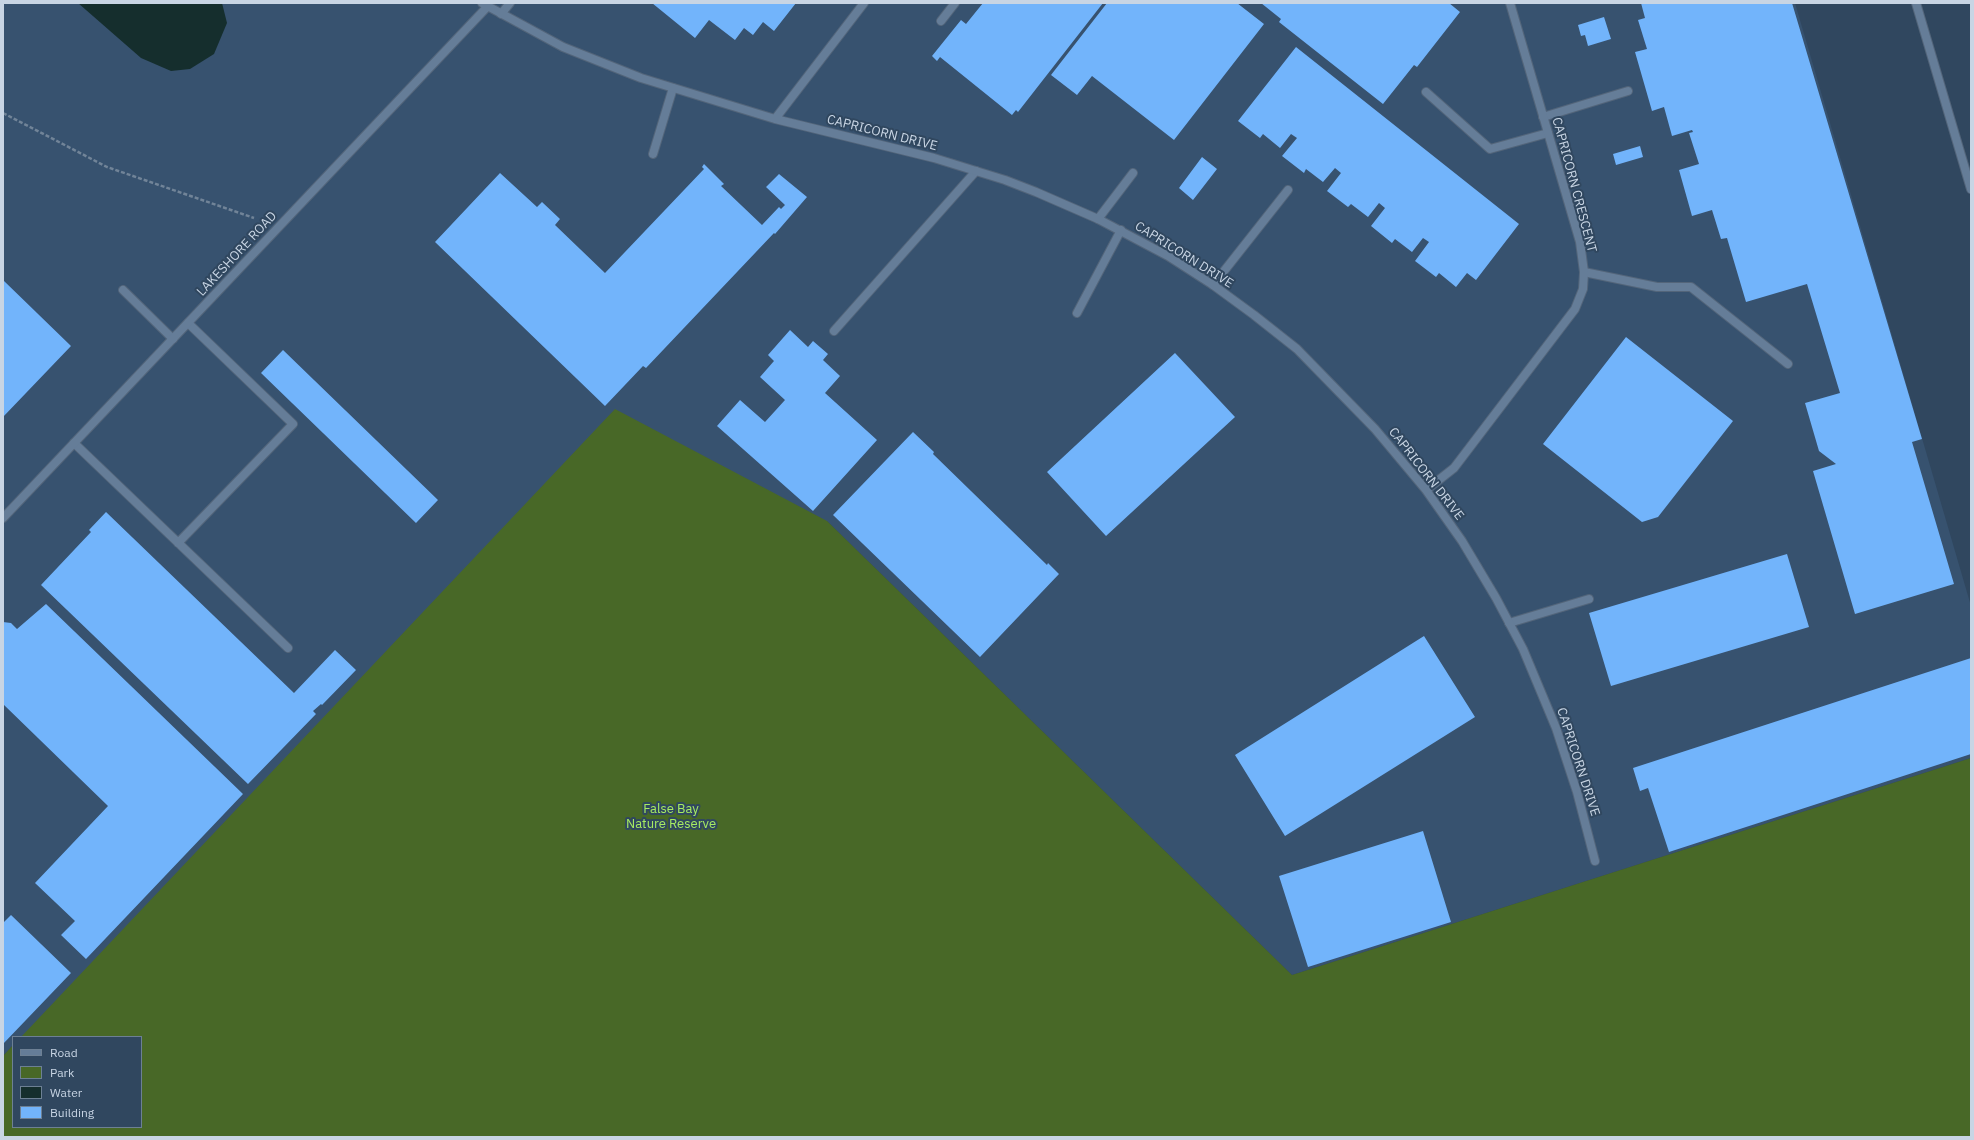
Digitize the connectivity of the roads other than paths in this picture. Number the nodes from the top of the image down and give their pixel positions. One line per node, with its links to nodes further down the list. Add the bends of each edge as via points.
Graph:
1 (510, 3): 7 (street)
2 (864, 3): 13 (street)
3 (955, 3): 8 (street)
4 (1510, 3): 12 (street, CAPRICORN CRESCENT)
5 (1916, 3): 18 (street)
6 (485, 5): 7 (street, CAPRICORN DRIVE); 26 (street, LAKESHORE ROAD)
7 (501, 14): 9 (street, CAPRICORN DRIVE, via 563,47 602,64)
8 (941, 21)
9 (673, 88): 13 (street, CAPRICORN DRIVE); 15 (street)
10 (1628, 91): 12 (street)
11 (1426, 92): 14 (street, via 1490,149)
12 (1544, 117): 14 (street, CAPRICORN CRESCENT)
13 (775, 119): 16 (street, CAPRICORN DRIVE, via 873,142)
14 (1548, 133): 22 (street, CAPRICORN CRESCENT, via 1580,242)
15 (653, 154)
16 (976, 171): 20 (street, CAPRICORN DRIVE, via 1036,192); 27 (street)
17 (1133, 173): 20 (street)
18 (1971, 189)
19 (1288, 190): 23 (street)
20 (1098, 219): 21 (street, CAPRICORN DRIVE)
21 (1121, 230): 23 (street, CAPRICORN DRIVE); 25 (street)
22 (1584, 272): 29 (street, via 1657,287 1691,288); 31 (street, CAPRICORN CRESCENT, via 1582,289 1575,309 1454,468)
23 (1213, 285): 31 (street, CAPRICORN DRIVE, via 1297,349 1375,429)
24 (123, 290): 28 (street)
25 (1077, 313)
26 (188, 323): 28 (street, LAKESHORE ROAD); 33 (street, via 293,424)
27 (834, 331)
28 (173, 339): 30 (street, LAKESHORE ROAD)
29 (1788, 364)
30 (74, 443): 32 (street, LAKESHORE ROAD); 33 (street)
31 (1426, 490): 35 (street, CAPRICORN DRIVE, via 1470,553)
32 (3, 518)
33 (178, 543): 36 (street)
34 (1589, 599): 35 (street)
35 (1509, 623): 37 (street, CAPRICORN DRIVE, via 1523,649 1556,728 1577,792)
36 (288, 648)
37 (1595, 861)

